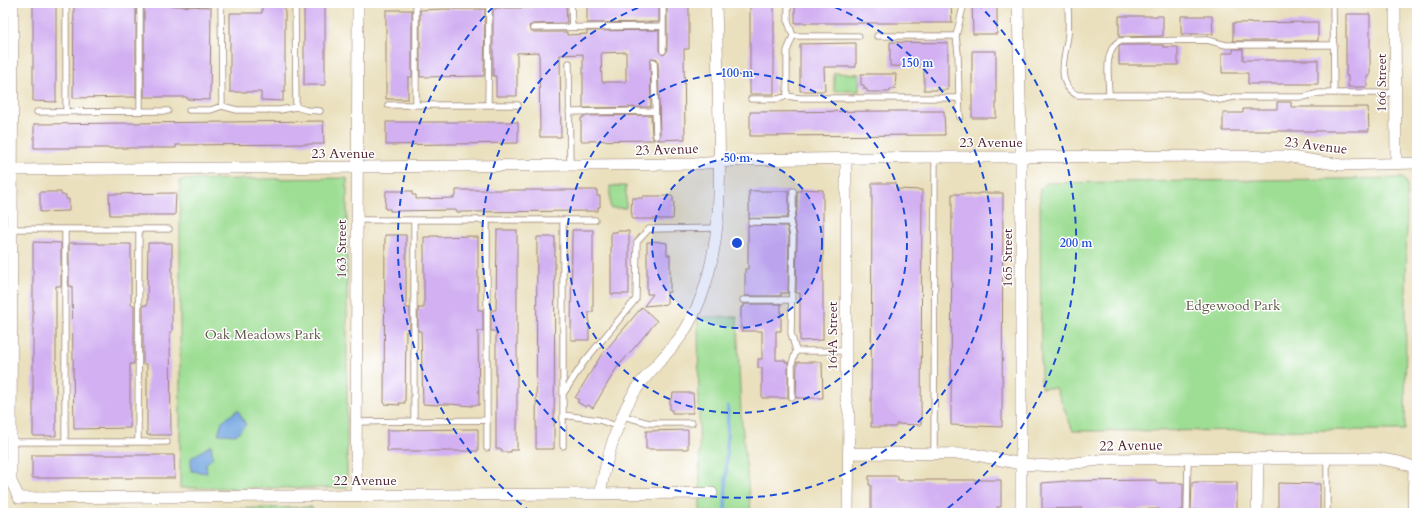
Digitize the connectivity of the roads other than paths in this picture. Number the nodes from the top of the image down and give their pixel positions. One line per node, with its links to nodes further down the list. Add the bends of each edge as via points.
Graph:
1 (13, 3): 59 (street)
2 (66, 3): 47 (lane)
3 (140, 3): 42 (lane)
4 (221, 3): 39 (lane)
5 (295, 3): 40 (lane)
6 (358, 3): 58 (street, 163 Street)
7 (416, 3): 36 (lane)
8 (489, 3): 37 (lane)
9 (571, 3): 19 (lane)
10 (716, 3): 54 (street)
11 (788, 3): 21 (lane, via 788,22)
12 (964, 3): 24 (lane)
13 (1018, 3): 52 (street, 165 Street)
14 (1068, 3): 31 (lane, via 1068,34 1063,66 1067,87 1077,95)
15 (1334, 3): 25 (lane)
16 (1396, 3): 30 (street, 166 Street)
17 (663, 4): 18 (lane)
18 (663, 26): 19 (lane); 26 (lane)
19 (572, 27): 20 (lane)
20 (533, 28)
21 (793, 36): 22 (lane); 32 (lane, via 787,51)
22 (859, 36)
23 (877, 36): 24 (lane)
24 (956, 36): 33 (lane)
25 (1334, 44): 29 (lane); 31 (lane, via 1226,46 1207,40 1123,40 1116,43 1110,51)
26 (663, 51)
27 (654, 62): 45 (lane)
28 (569, 63): 48 (lane)
29 (1334, 93): 30 (lane); 31 (lane, via 1304,97 1234,97 1223,100 1200,95)
30 (1395, 93): 55 (street, 166 Street)
31 (1109, 95)
32 (787, 96): 33 (lane); 34 (lane, via 778,99)
33 (959, 98): 49 (lane)
34 (751, 99)
35 (388, 104): 36 (lane)
36 (416, 104): 37 (lane)
37 (488, 104): 38 (lane)
38 (518, 104)
39 (222, 106): 40 (lane, via 237,110 280,110); 41 (lane, via 211,110)
40 (296, 107): 44 (lane)
41 (189, 110)
42 (140, 111): 43 (lane); 47 (lane)
43 (168, 111)
44 (320, 111)
45 (656, 111): 48 (lane); 50 (lane)
46 (37, 112): 47 (lane)
47 (66, 112)
48 (569, 112): 57 (lane)
49 (960, 117)
50 (656, 136)
51 (935, 157): 52 (street, 23 Avenue); 53 (street, 23 Avenue); 92 (lane)
52 (1021, 157): 55 (street, 23 Avenue, via 1285,156 1341,165); 96 (street, 165 Street)
53 (846, 158): 54 (street, 23 Avenue); 76 (street, 164A Street)
54 (720, 161): 57 (street, 23 Avenue, via 694,164); 68 (street)
55 (1396, 163): 56 (street, 23 Avenue)
56 (1417, 163)
57 (570, 166): 58 (street, 23 Avenue)
58 (356, 168): 59 (street, 23 Avenue); 61 (street, 163 Street)
59 (12, 170): 69 (street)
60 (793, 191): 67 (lane)
61 (356, 220): 62 (lane); 82 (street, 163 Street)
62 (414, 220): 63 (lane); 83 (lane)
63 (487, 220): 64 (lane); 80 (lane)
64 (563, 220): 65 (lane); 77 (lane)
65 (595, 220)
66 (751, 222): 67 (lane)
67 (790, 222): 74 (lane, via 793,236)
68 (718, 228): 77 (lane, via 649,229 637,242 636,299 584,362); 81 (street, via 702,294 694,313 679,339 640,384)
69 (11, 229): 72 (lane); 85 (street)
70 (139, 229): 71 (lane); 72 (lane); 87 (lane)
71 (169, 229)
72 (65, 230): 86 (lane)
73 (743, 300): 74 (lane)
74 (792, 300): 75 (lane, via 791,333)
75 (796, 351): 76 (lane); 78 (lane, via 792,363)
76 (847, 352): 91 (street, 164A Street)
77 (563, 394): 79 (lane)
78 (792, 397)
79 (563, 414): 81 (lane); 89 (lane)
80 (487, 420): 83 (lane); 90 (lane)
81 (621, 421): 84 (lane); 99 (street, via 609,455)
82 (356, 422): 83 (lane); 100 (street, 163 Street)
83 (414, 422)
84 (692, 423)
85 (11, 442): 86 (lane); 100 (street, 22 Avenue, via 11,481 19,498)
86 (65, 442): 87 (lane)
87 (138, 442): 88 (lane)
88 (167, 442)
89 (563, 446)
90 (487, 448)
91 (848, 453): 92 (street, 22 Avenue); 101 (street, 164A Street)
92 (934, 453): 96 (street, 22 Avenue, via 972,454)
93 (1327, 457): 94 (street, 22 Avenue); 97 (street, 22 Avenue, via 1375,458); 105 (lane)
94 (1258, 458): 95 (street, 22 Avenue); 104 (street)
95 (1188, 459): 96 (street, 22 Avenue, via 1107,459 1052,466); 103 (lane)
96 (1021, 464): 102 (street, 165 Street)
97 (1416, 468): 106 (street)
98 (712, 493): 99 (street, 22 Avenue)
99 (600, 494): 100 (street, 22 Avenue)
100 (356, 495)
101 (848, 513)
102 (1021, 513)
103 (1187, 513)
104 (1257, 513)
105 (1326, 513)
106 (1413, 513)

